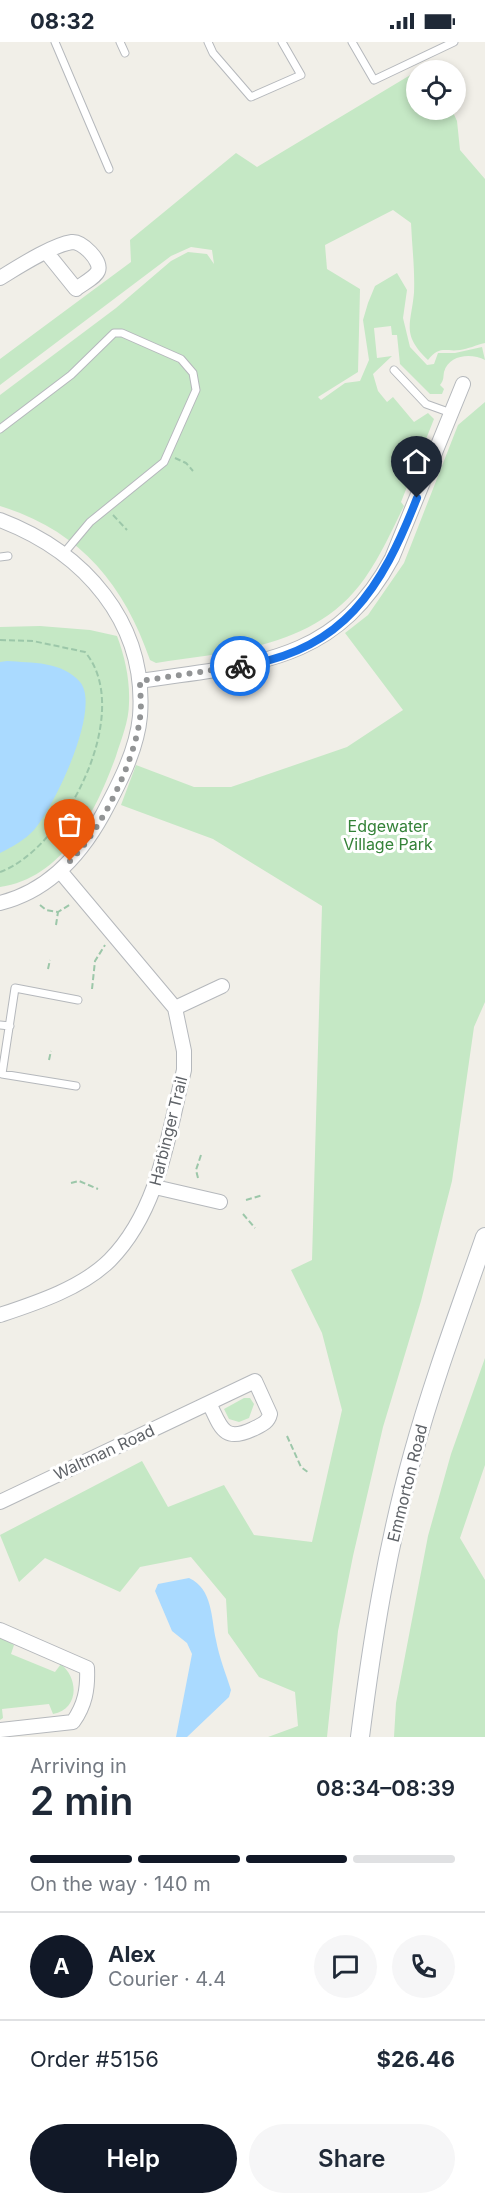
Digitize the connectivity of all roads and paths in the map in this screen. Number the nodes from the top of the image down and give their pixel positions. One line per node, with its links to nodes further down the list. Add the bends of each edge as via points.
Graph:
1 (55, 42): 8 (lane)
2 (120, 42): 7 (lane)
3 (208, 42): 4 (lane, via 251,98 301,75)
4 (282, 42)
5 (352, 42): 6 (lane, via 374,80)
6 (454, 42)
7 (124, 53)
8 (109, 169)
9 (47, 253): 10 (street)
10 (0, 279)
11 (394, 370): 13 (lane, via 426,404)
12 (463, 384): 13 (street)
13 (451, 413): 22 (street, via 380,580 336,627 284,657)
14 (0, 429): 15 (lane, via 70,375 108,337 122,333 181,359 196,381 196,390)
15 (167, 455): 16 (path, via 186,463); 17 (lane, via 164,462)
16 (193, 471)
17 (108, 508): 19 (path); 20 (lane, via 90,522)
18 (0, 520): 20 (street, via 26,530)
19 (126, 530)
20 (64, 553): 22 (street, via 97,585 118,614 133,648)
21 (0, 640): 23 (path, via 44,642 85,652 98,669 103,713 93,750 63,820 31,854)
22 (140, 681): 24 (street, via 140,718 117,789 80,851)
23 (0, 872)
24 (60, 872): 25 (street, via 39,887); 30 (street, Harbinger Trail)
25 (0, 903)
26 (72, 903): 28 (path)
27 (40, 905): 28 (path)
28 (58, 912): 29 (path)
29 (56, 925)
30 (117, 936): 34 (path, via 95,961); 36 (street, Harbinger Trail)
31 (50, 960): 32 (path)
32 (48, 969)
33 (222, 986): 36 (street)
34 (92, 989)
35 (78, 1000): 38 (lane, via 15,988)
36 (175, 1008): 45 (street, Harbinger Trail, via 184,1070)
37 (0, 1025): 38 (lane)
38 (10, 1026): 41 (lane, via 2,1074)
39 (51, 1051): 40 (path)
40 (49, 1060)
41 (76, 1086)
42 (201, 1155): 43 (path, via 196,1170)
43 (198, 1178)
44 (71, 1183): 46 (path, via 79,1181)
45 (155, 1187): 49 (street); 53 (street, Harbinger Trail, via 127,1239 109,1262 64,1289)
46 (98, 1189)
47 (263, 1195): 48 (path)
48 (246, 1200)
49 (220, 1202)
50 (243, 1215): 51 (path)
51 (255, 1228)
52 (485, 1237): 60 (main road, Emmorton Road, via 436,1377 400,1504 382,1589)
53 (0, 1315)
54 (209, 1403): 54 (street, Waltman Road, via 255,1381 270,1414 265,1423 239,1436 230,1435 223,1430); 57 (street, Waltman Road)
55 (287, 1436): 56 (path, via 301,1467)
56 (309, 1473)
57 (0, 1502)
58 (0, 1630): 59 (street, via 87,1668 87,1685 83,1709 73,1722)
59 (0, 1730)
60 (360, 1737)

